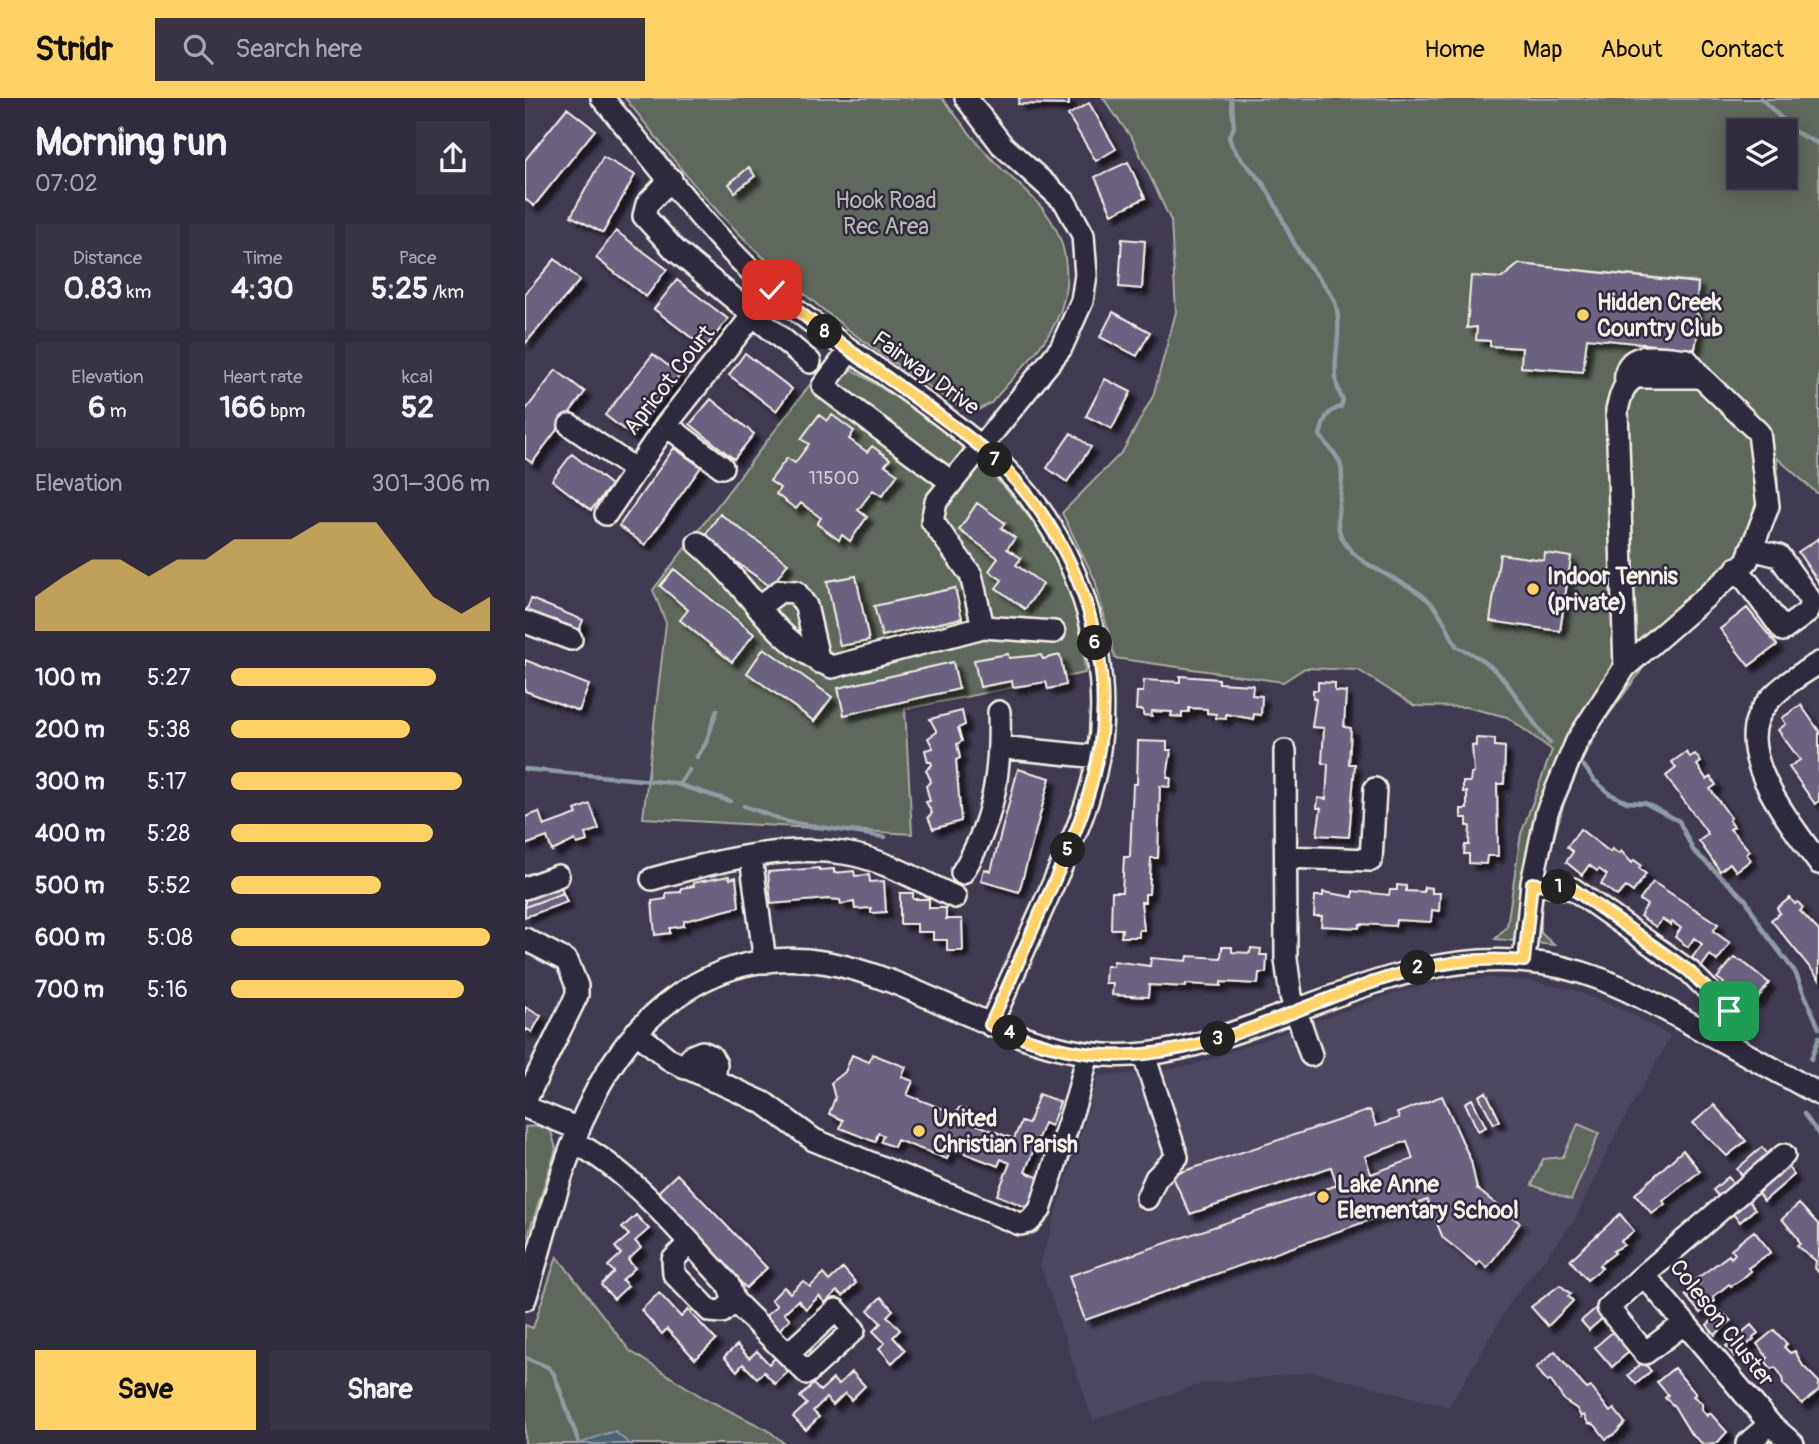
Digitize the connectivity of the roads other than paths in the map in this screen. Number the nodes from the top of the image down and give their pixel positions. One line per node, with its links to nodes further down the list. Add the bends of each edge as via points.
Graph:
1 (602, 98): 3 (street, Fairway Drive)
2 (966, 98): 10 (street, via 1002,145 1065,202 1080,226 1086,252 1082,301 1072,329)
3 (671, 179): 4 (street, Fairway Drive); 5 (street, via 647,204 644,216 675,250)
4 (772, 290): 5 (street, Apricot Court); 6 (street, Fairway Drive)
5 (752, 316): 7 (street); 9 (street, Apricot Court)
6 (850, 350): 10 (street, Fairway Drive); 13 (street, via 823,386)
7 (810, 362)
8 (570, 425): 12 (street, Apricot Court)
9 (666, 425): 11 (street); 12 (street, Apricot Court)
10 (980, 446): 13 (street); 29 (street, Fairway Drive, via 1027,494 1065,552 1079,584 1098,659)
11 (722, 467)
12 (633, 469): 14 (street, Apricot Court)
13 (951, 482): 20 (street, via 936,502 932,521 971,575)
14 (606, 514)
15 (698, 543): 18 (street)
16 (1751, 549): 17 (street, via 1747,561); 17 (street, via 1779,556 1811,601 1808,612 1783,630); 25 (street, via 1768,506 1759,433 1687,360 1631,360 1617,410)
17 (1737, 569): 25 (street)
18 (758, 608): 23 (street, via 770,625); 23 (street, via 780,591 796,592 806,606)
19 (525, 622): 22 (street)
20 (983, 627): 21 (street); 23 (street, via 832,667)
21 (1053, 632)
22 (571, 639)
23 (819, 662)
24 (1819, 663): 31 (street, via 1777,694 1757,718 1752,741 1765,782)
25 (1625, 667): 38 (street, via 1572,753 1547,811)
26 (999, 712): 27 (street)
27 (1000, 747): 29 (street); 35 (street, via 990,814)
28 (1285, 751): 33 (street)
29 (1098, 757): 46 (street, Fairway Drive, via 1076,833)
30 (1375, 789): 33 (street, via 1371,860)
31 (1812, 838): 34 (street)
32 (751, 857): 37 (street, via 703,864); 40 (street, via 845,853); 43 (street)
33 (1286, 857): 45 (street, via 1286,959)
34 (1819, 863)
35 (962, 873)
36 (558, 876): 39 (street)
37 (652, 879)
38 (1532, 883): 42 (street); 44 (street, via 1573,889 1689,971)
39 (525, 888)
40 (955, 897)
41 (525, 939): 52 (street, via 567,961 577,995)
42 (1524, 961): 45 (street, via 1478,960 1410,970); 51 (street, via 1576,970 1634,992)
43 (765, 962): 46 (street, via 814,962 883,975); 47 (street, via 696,984 670,1000)
44 (1729, 1011)
45 (1296, 1012): 49 (street, via 1204,1044); 50 (street)
46 (990, 1025): 48 (street, via 1050,1047)
47 (636, 1032): 48 (street, via 660,1054 764,1103 814,1140 1020,1224 1029,1222 1040,1210); 54 (street, via 610,1064)
48 (1088, 1054): 49 (street)
49 (1143, 1055): 56 (street, via 1177,1157 1156,1178)
50 (1311, 1055)
51 (1819, 1094)
52 (525, 1101)
53 (525, 1107): 54 (street)
54 (576, 1136): 57 (street, via 615,1168); 59 (street)
55 (1784, 1155): 58 (street, Coleson Cluster)
56 (1147, 1198)
57 (689, 1243): 60 (street, via 728,1284); 60 (street, via 673,1260 674,1274 710,1311 722,1312)
58 (1644, 1275): 61 (street, Coleson Cluster); 61 (street, via 1608,1308 1645,1353)
59 (525, 1299)
60 (734, 1301): 62 (street)
61 (1685, 1323): 63 (street, Coleson Cluster)
62 (789, 1353): 62 (street, via 836,1310 854,1330 807,1373)
63 (1770, 1424): 64 (street); 65 (street, Coleson Cluster)
64 (1747, 1444)
65 (1793, 1444)

